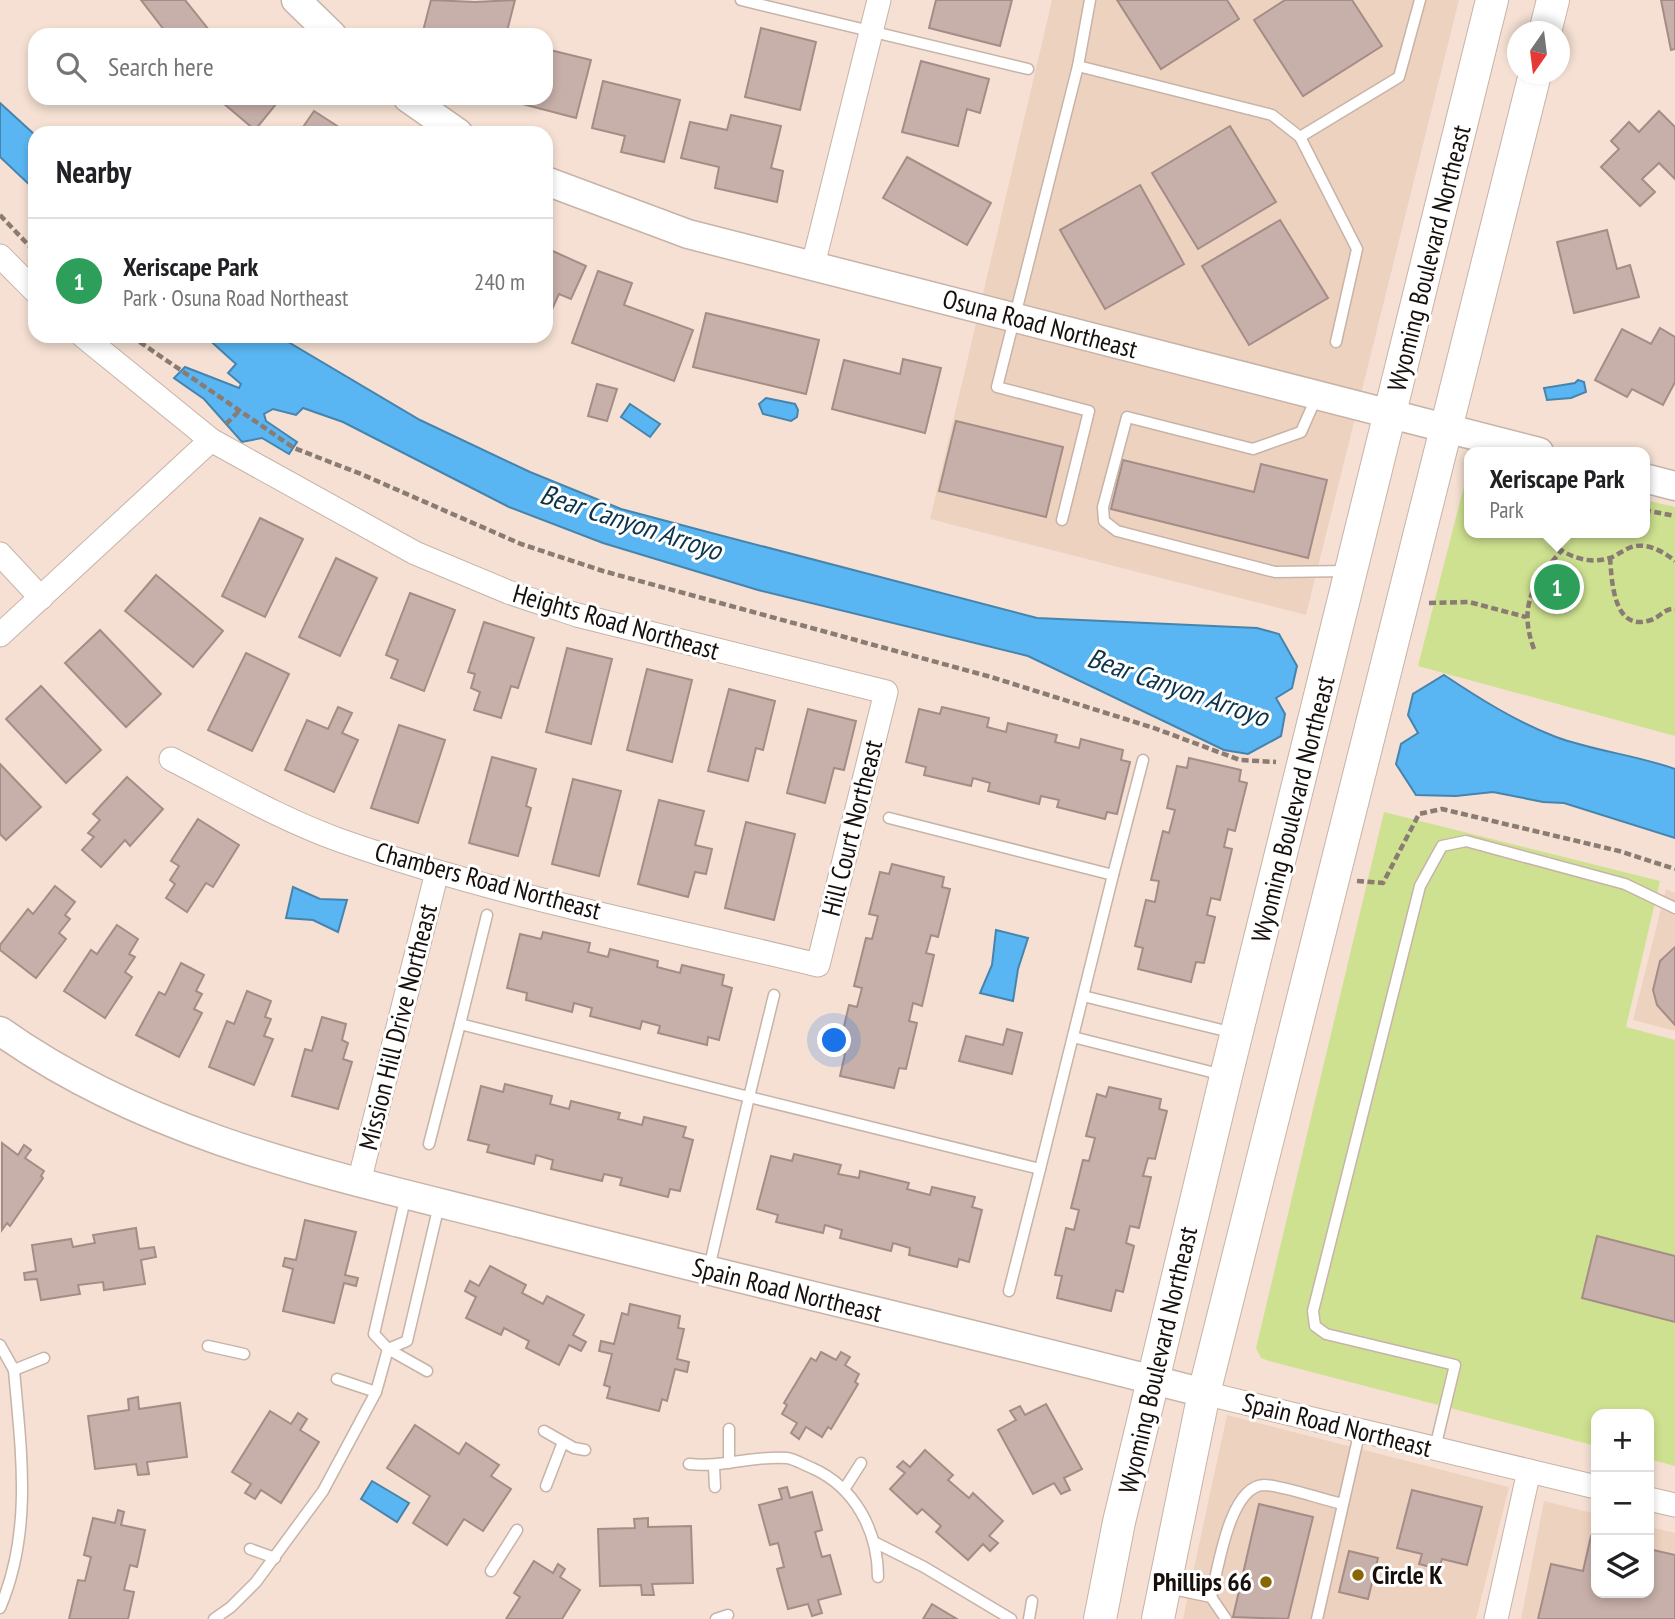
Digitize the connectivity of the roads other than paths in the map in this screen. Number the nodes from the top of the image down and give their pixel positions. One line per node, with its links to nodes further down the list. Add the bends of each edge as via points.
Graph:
1 (296, 0): 9 (street)
2 (741, 0): 10 (lane)
3 (879, 0): 10 (street)
4 (1090, 0): 11 (lane)
5 (1420, 0): 16 (lane, via 1399,77)
6 (1492, 0): 25 (main road, Wyoming Boulevard Northeast)
7 (1553, 0): 8 (main road)
8 (1548, 21)
9 (325, 28)
10 (870, 32): 12 (lane); 19 (street)
11 (1079, 66): 16 (lane, via 1272,115); 21 (lane)
12 (1028, 69)
13 (1532, 84): 26 (main road, Wyoming Boulevard Northeast)
14 (418, 105): 15 (street)
15 (448, 126)
16 (1300, 137): 22 (lane, via 1357,249)
17 (553, 184): 19 (street, Osuna Road Northeast, via 688,234)
18 (0, 256): 20 (street)
19 (813, 264): 21 (street, Osuna Road Northeast)
20 (28, 284)
21 (1014, 317): 24 (street, Osuna Road Northeast); 31 (lane, via 997,387 1089,411)
22 (1335, 342)
23 (93, 343): 27 (street, Heights Road Northeast)
24 (1317, 397): 25 (street, Osuna Road Northeast); 33 (lane, via 1301,432 1253,449 1127,417 1103,507 1104,521 1117,531 1275,572)
25 (1391, 416): 26 (street, Osuna Road Northeast); 33 (main road, Wyoming Boulevard Northeast)
26 (1444, 429): 28 (street, Osuna Road Northeast); 70 (main road, Wyoming Boulevard Northeast)
27 (219, 432): 34 (street); 36 (street, Heights Road Northeast, via 415,553 508,592 577,615)
28 (1518, 447)
29 (1650, 480): 30 (street)
30 (1675, 486)
31 (1062, 520)
32 (0, 554): 34 (street)
33 (1352, 571): 49 (main road, Wyoming Boulevard Northeast)
34 (41, 598): 35 (street)
35 (0, 635)
36 (886, 692): 44 (street, Hill Court Northeast)
37 (172, 759): 40 (street, Chambers Road Northeast, via 279,815)
38 (1143, 760): 41 (lane)
39 (889, 818): 41 (lane)
40 (437, 872): 44 (street, Chambers Road Northeast); 55 (street, Mission Hill Drive Northeast)
41 (1112, 875): 46 (lane)
42 (1675, 908): 75 (lane, via 1625,884 1466,841 1443,846 1420,886 1313,1311 1315,1326 1326,1334 1455,1365)
43 (487, 915): 47 (lane)
44 (818, 965)
45 (774, 995): 52 (lane)
46 (1083, 996): 49 (lane); 50 (lane)
47 (460, 1024): 52 (lane); 53 (lane)
48 (0, 1031): 55 (street, Spain Road Northeast, via 42,1060 133,1108 234,1148)
49 (1237, 1034): 51 (main road, Wyoming Boulevard Northeast)
50 (1073, 1037): 51 (lane); 54 (lane)
51 (1226, 1076): 68 (main road, Wyoming Boulevard Northeast)
52 (749, 1097): 54 (lane); 58 (lane)
53 (429, 1144)
54 (1040, 1169): 59 (lane)
55 (359, 1182): 56 (street, Spain Road Northeast)
56 (406, 1195): 57 (street, Spain Road Northeast); 62 (lane, via 374,1334)
57 (440, 1203): 58 (street, Spain Road Northeast); 62 (lane, via 407,1341)
58 (708, 1272): 68 (street, Spain Road Northeast)
59 (1009, 1291)
60 (0, 1345): 65 (lane)
61 (208, 1346): 63 (lane)
62 (388, 1349): 66 (lane); 69 (lane)
63 (244, 1354)
64 (44, 1358): 65 (lane)
65 (14, 1370): 98 (lane, via 22,1525)
66 (427, 1371)
67 (337, 1379): 69 (lane)
68 (1153, 1380): 70 (street, Spain Road Northeast); 104 (main road, Wyoming Boulevard Northeast)
69 (376, 1392): 92 (lane, via 323,1491)
70 (1205, 1393): 72 (street, Spain Road Northeast); 95 (main road, Wyoming Boulevard Northeast)
71 (729, 1429): 77 (lane)
72 (1360, 1430): 75 (street, Spain Road Northeast); 87 (lane)
73 (544, 1431): 74 (lane)
74 (563, 1442): 76 (lane); 82 (lane)
75 (1435, 1448): 81 (street, Spain Road Northeast)
76 (585, 1450)
77 (729, 1463): 80 (lane); 85 (lane, via 789,1458)
78 (862, 1463): 85 (lane)
79 (690, 1464): 80 (lane)
80 (714, 1467): 84 (lane)
81 (1529, 1471): 83 (street, Spain Road Northeast); 108 (street)
82 (546, 1486)
83 (1591, 1486)
84 (715, 1487)
85 (845, 1488): 90 (lane)
86 (1654, 1500): 88 (street)
87 (1343, 1504): 96 (lane, via 1263,1485 1247,1491 1236,1505); 107 (lane)
88 (1675, 1505)
89 (517, 1530): 93 (lane)
90 (876, 1543): 94 (lane); 102 (lane)
91 (250, 1549): 92 (lane)
92 (275, 1559): 100 (lane, via 232,1607)
93 (491, 1571)
94 (878, 1577)
95 (1164, 1587): 96 (lane); 105 (main road, Wyoming Boulevard Northeast)
96 (1211, 1597): 106 (lane)
97 (1032, 1601): 103 (lane)
98 (0, 1608)
99 (729, 1615): 101 (lane)
100 (214, 1619)
101 (716, 1619)
102 (1011, 1619)
103 (1029, 1619)
104 (1100, 1619)
105 (1158, 1619)
106 (1226, 1619)
107 (1317, 1619)
108 (1496, 1619)

